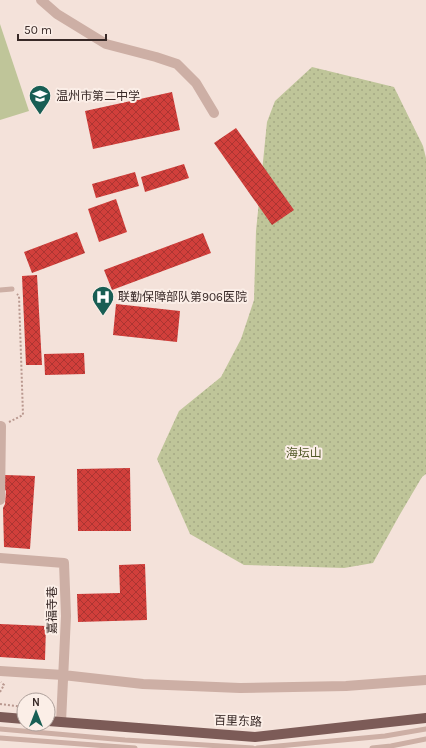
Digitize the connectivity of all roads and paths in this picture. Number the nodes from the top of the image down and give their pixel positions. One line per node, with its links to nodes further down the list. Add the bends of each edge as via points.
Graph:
1 (41, 0): 2 (street, via 57,14 106,44 177,64 196,83)
2 (214, 113)
3 (12, 289): 4 (lane); 5 (path, via 19,296 23,415)
4 (0, 290)
5 (2, 426): 6 (street)
6 (0, 488): 7 (street)
7 (0, 500)
8 (0, 558): 10 (street, 嘉福寺巷, via 64,563 66,616)
9 (0, 671): 10 (street)
10 (63, 675): 11 (street, via 143,684 240,688 346,686); 20 (street, 嘉福寺巷)
11 (426, 680)
12 (0, 681): 13 (path, via 4,685)
13 (0, 692)
14 (0, 704): 15 (path)
15 (16, 706)
16 (0, 717): 17 (main road)
17 (16, 718)
18 (426, 718): 20 (main road, 百里东路, via 255,737)
19 (56, 722): 20 (main road, 百里东路)
20 (61, 722)
21 (0, 729): 26 (lane)
22 (426, 729): 27 (lane, via 385,736)
23 (0, 738): 25 (lane)
24 (426, 739): 28 (lane)
25 (135, 748)
26 (253, 748)
27 (257, 748)
28 (372, 748)

